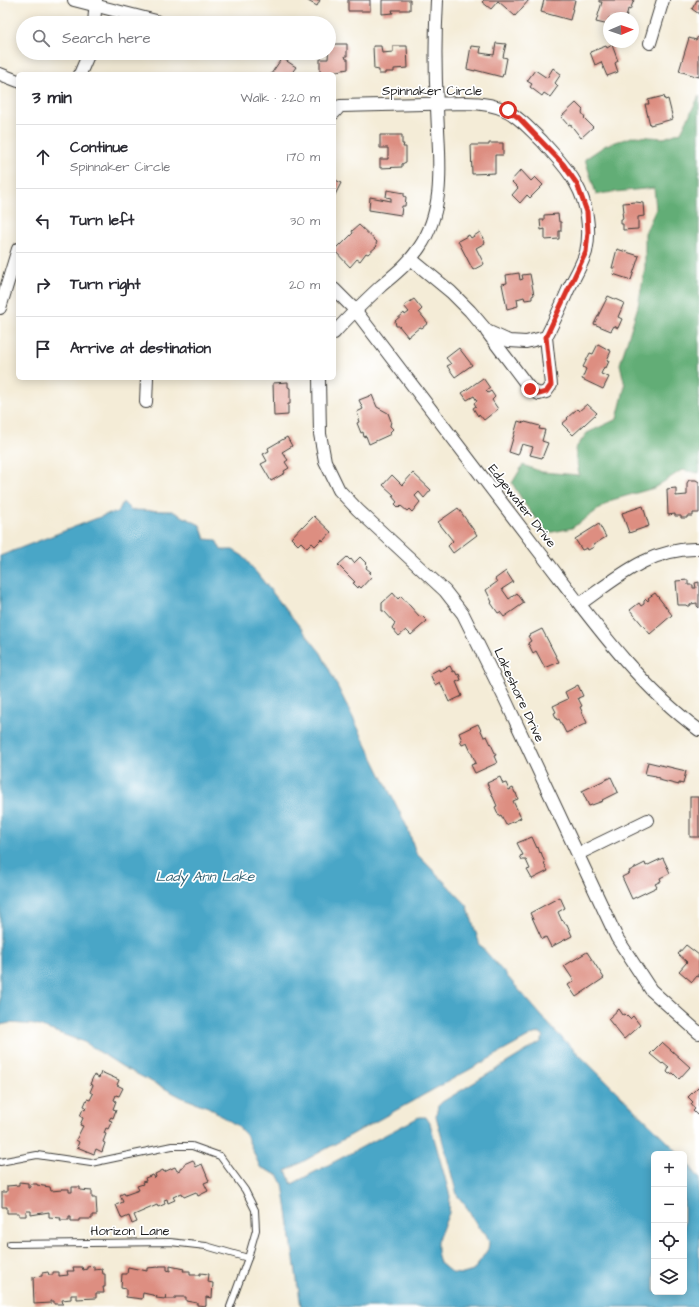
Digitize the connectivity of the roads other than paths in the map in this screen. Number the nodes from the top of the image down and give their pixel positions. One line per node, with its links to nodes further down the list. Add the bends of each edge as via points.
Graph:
1 (74, 0): 4 (street)
2 (437, 0): 12 (street)
3 (663, 0): 7 (street)
4 (96, 3): 5 (street); 6 (street)
5 (95, 16)
6 (142, 16)
7 (650, 43)
8 (86, 60): 9 (street)
9 (81, 72)
10 (0, 74): 11 (street)
11 (16, 80)
12 (436, 104): 13 (street, Spinnaker Circle, via 340,106); 15 (street, via 439,194 433,222); 21 (street, Spinnaker Circle, via 481,103 508,110 563,164 577,184 587,212 586,252)
13 (336, 111)
14 (16, 256): 17 (street)
15 (411, 259): 18 (street); 20 (street, via 451,292)
16 (336, 291): 18 (street, Edgewater Drive)
17 (0, 308)
18 (355, 310): 19 (street); 26 (street, Edgewater Drive)
19 (336, 331)
20 (487, 331): 21 (street, via 509,341 526,342); 21 (street, via 530,389 539,394 546,392 551,385)
21 (546, 337)
22 (147, 380): 24 (street)
23 (319, 380): 29 (street, Lakeshore Drive, via 320,434 325,461 339,490 440,586 463,614)
24 (146, 402)
25 (699, 549): 26 (street, via 672,551 653,556)
26 (580, 604): 27 (street, Edgewater Drive, via 635,672)
27 (699, 730)
28 (648, 820): 29 (street)
29 (578, 854): 30 (street, Lakeshore Drive, via 617,938 651,990)
30 (699, 1032)
31 (0, 1162): 33 (lane, via 37,1155 90,1163 172,1146 192,1146 220,1156 245,1190 254,1210 256,1230)
32 (10, 1244): 33 (lane, Horizon Lane, via 170,1242 206,1246)
33 (248, 1258): 34 (lane)
34 (230, 1307)

